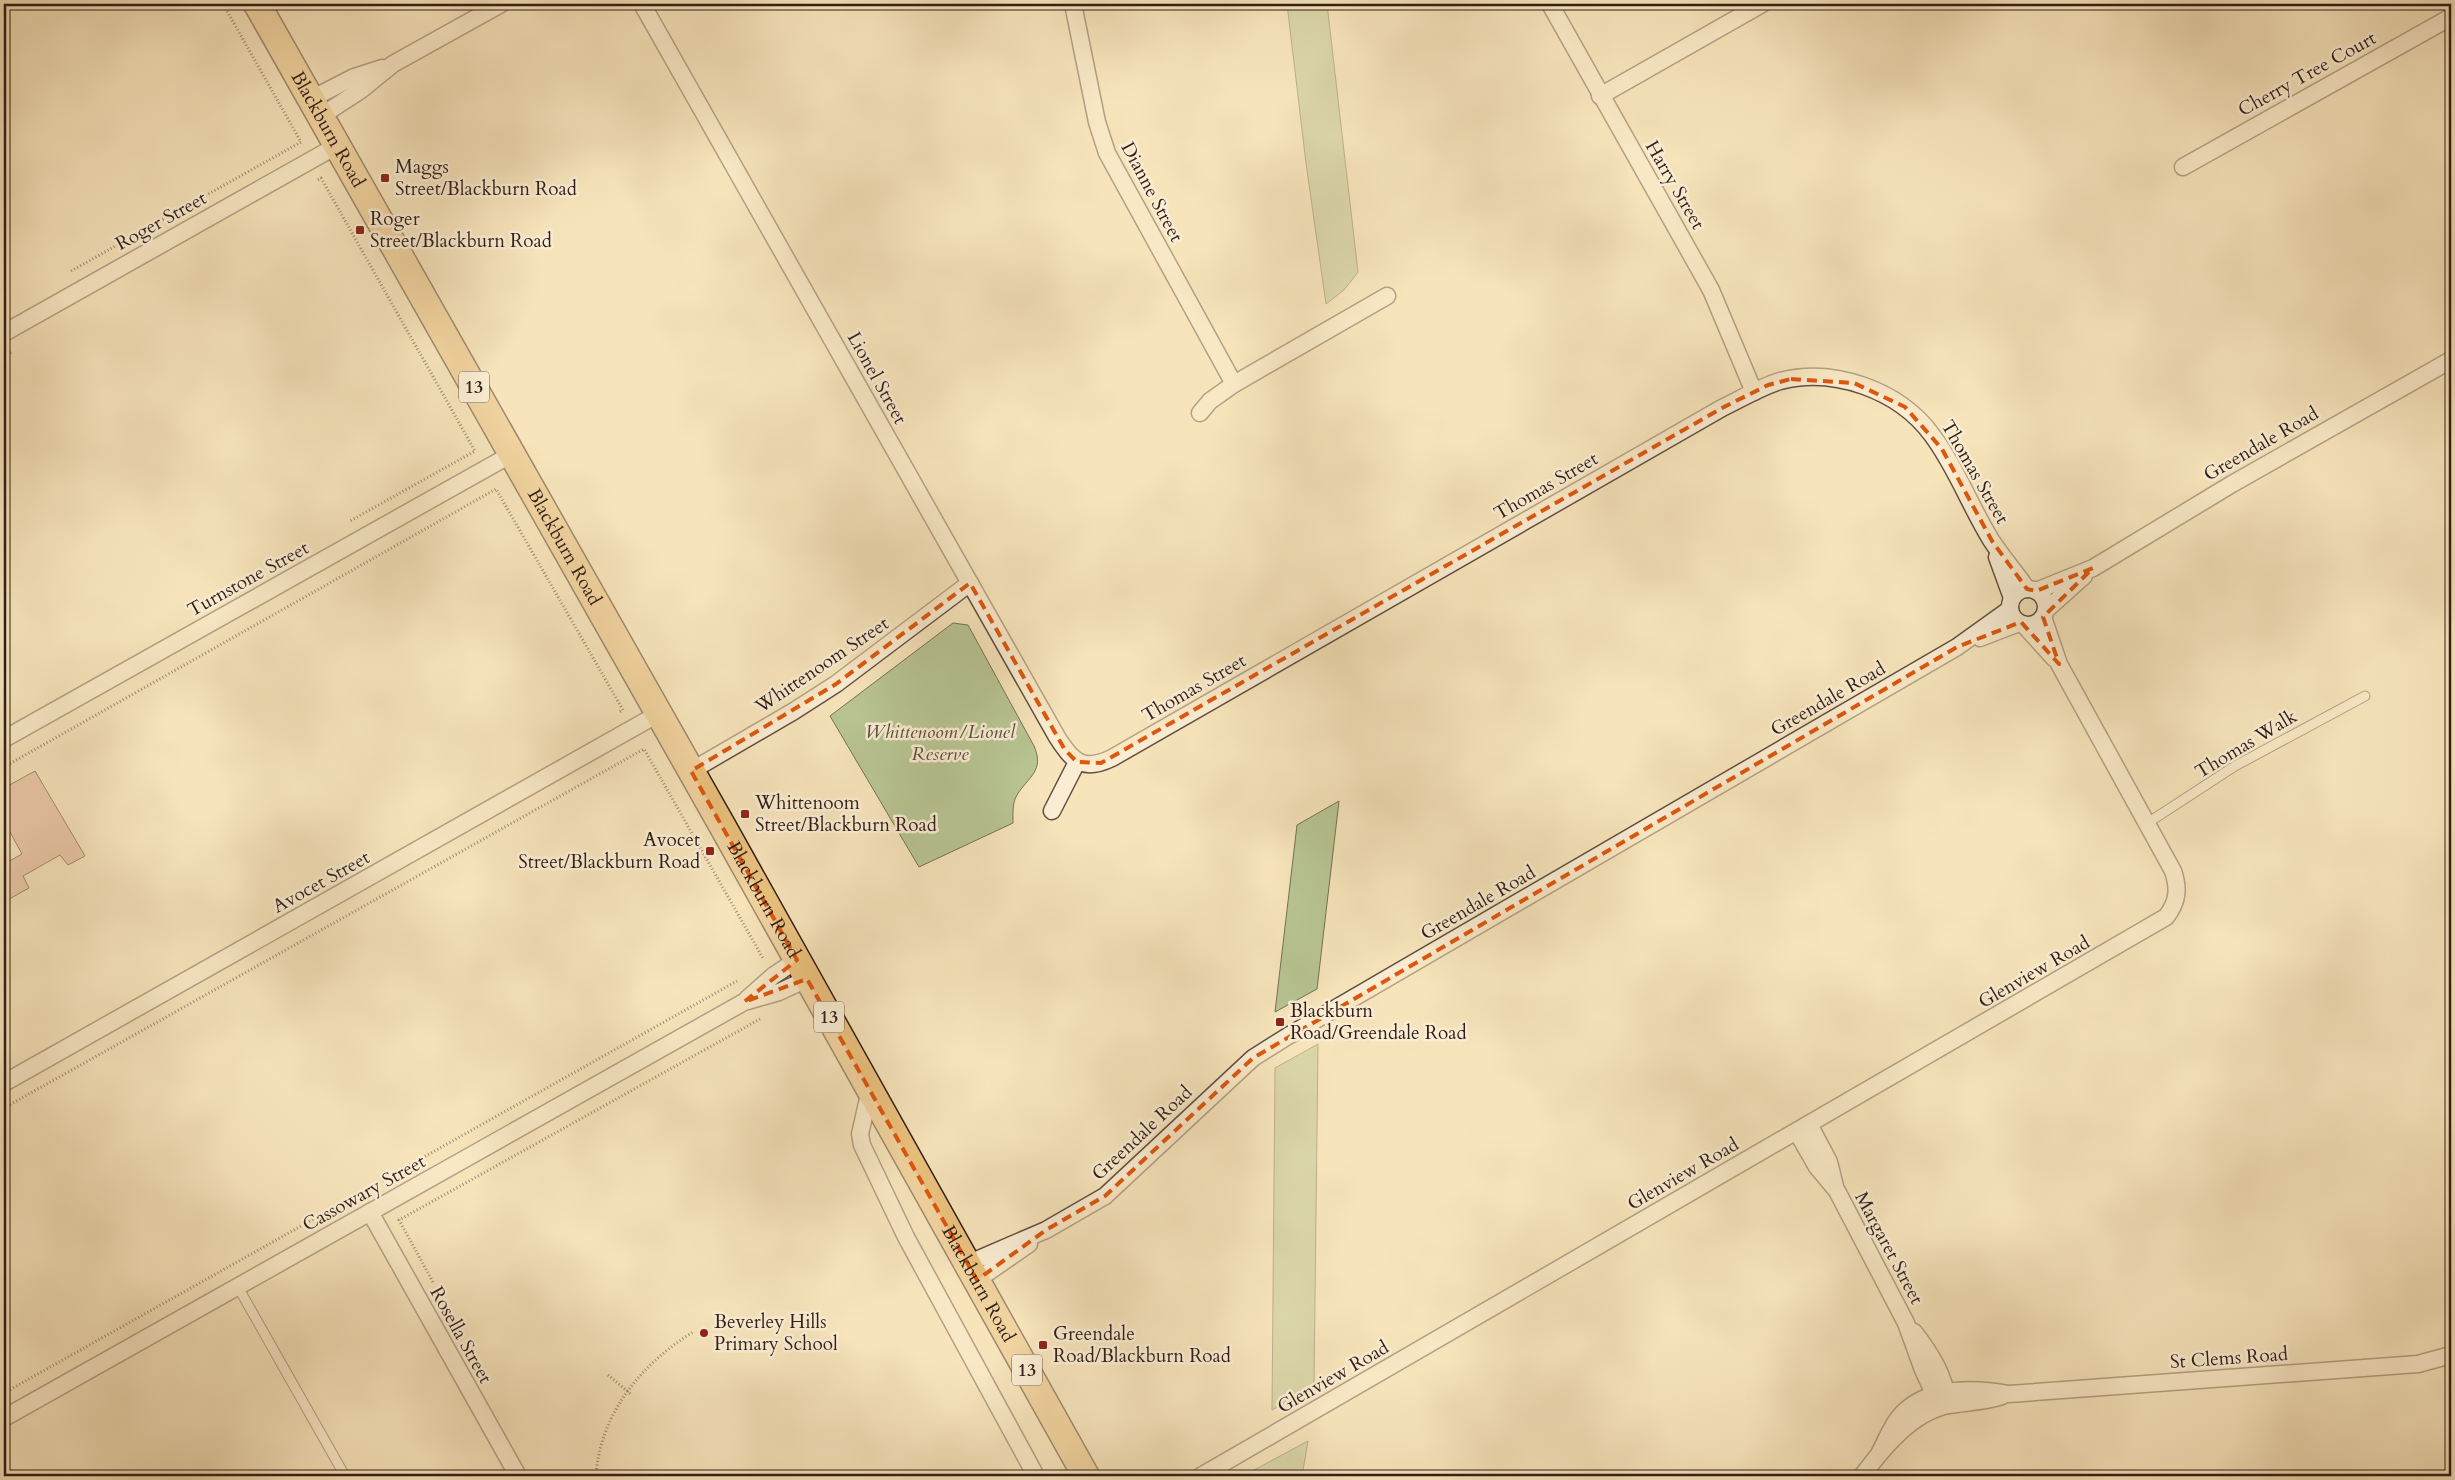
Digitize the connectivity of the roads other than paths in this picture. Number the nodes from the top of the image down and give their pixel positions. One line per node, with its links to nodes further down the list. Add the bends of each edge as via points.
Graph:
1 (257, 4): 9 (main road, Blackburn Road / 13)
2 (501, 4): 9 (street, via 393,64 361,90)
3 (1073, 4): 15 (street, Dianne Street, via 1097,122 1107,153)
4 (1550, 4): 8 (street, Harry Street)
5 (1762, 4): 8 (street)
6 (644, 6): 21 (street, Lionel Street)
7 (2451, 16): 11 (street, Cherry Tree Court)
8 (1600, 96): 16 (street, Harry Street, via 1711,290)
9 (316, 108): 10 (main road, Blackburn Road / 13)
10 (338, 145): 13 (street, Roger Street); 18 (main road, Blackburn Road / 13)
11 (2183, 167)
12 (1387, 296): 15 (street)
13 (4, 332)
14 (2451, 360): 20 (street, Greendale Road, via 2232,484)
15 (1234, 384): 17 (street, via 1210,401)
16 (1754, 392): 19 (street, Thomas Street, via 1780,382 1812,377 1854,383 1890,397 1931,433); 29 (street, Thomas Street, via 1112,758 1092,765)
17 (1200, 413)
18 (512, 454): 27 (main road, Blackburn Road / 13); 28 (street, Turnstone Street)
19 (1992, 541): 22 (street, Thomas Street); 23 (street, Thomas Street)
20 (2093, 568): 22 (street, Greendale Road); 24 (street, Greendale Road)
21 (970, 583): 29 (street, Lionel Street, via 1057,737); 30 (street, Whittenoom Street, via 836,684)
22 (2032, 590): 23 (street, via 2018,592); 24 (street, via 2044,599)
23 (2016, 614): 24 (street, via 2035,624); 25 (street, Thomas Street); 39 (street, Greendale Road, via 1260,1054 1106,1196)
24 (2044, 614): 25 (street, Thomas Street)
25 (2059, 664): 32 (street, Thomas Street)
26 (2365, 696): 32 (lane, Thomas Walk, via 2236,766)
27 (658, 714): 30 (main road, Blackburn Road / 13); 35 (street, Avocet Street)
28 (4, 739)
29 (1077, 762): 31 (street)
30 (691, 771): 34 (main road, Blackburn Road / 13)
31 (1052, 811)
32 (2146, 824): 33 (street, Thomas Street, via 2173,871)
33 (2177, 898): 37 (street, Glenview Road, via 2171,911 2160,922)
34 (802, 969): 36 (main road, Blackburn Road / 13); 38 (street, Cassowary Street)
35 (4, 1083)
36 (870, 1090): 39 (main road, Blackburn Road / 13); 46 (street, via 860,1134 862,1145 906,1236)
37 (1803, 1128): 42 (street, Margaret Street, via 1829,1162 1837,1191 1906,1323 1940,1372); 48 (street, Glenview Road)
38 (370, 1212): 40 (street, Cassowary Street); 45 (street, Rosella Street)
39 (972, 1272): 47 (main road, Blackburn Road / 13)
40 (238, 1287): 43 (street, Cassowary Street); 44 (lane)
41 (2451, 1355): 42 (street, St Clems Road, via 2418,1364 2009,1394 1989,1400)
42 (1944, 1398): 49 (street, St Clems Road, via 1879,1454)
43 (4, 1418)
44 (345, 1476)
45 (518, 1476)
46 (1036, 1476)
47 (1086, 1476)
48 (1201, 1476)
49 (1862, 1476)

